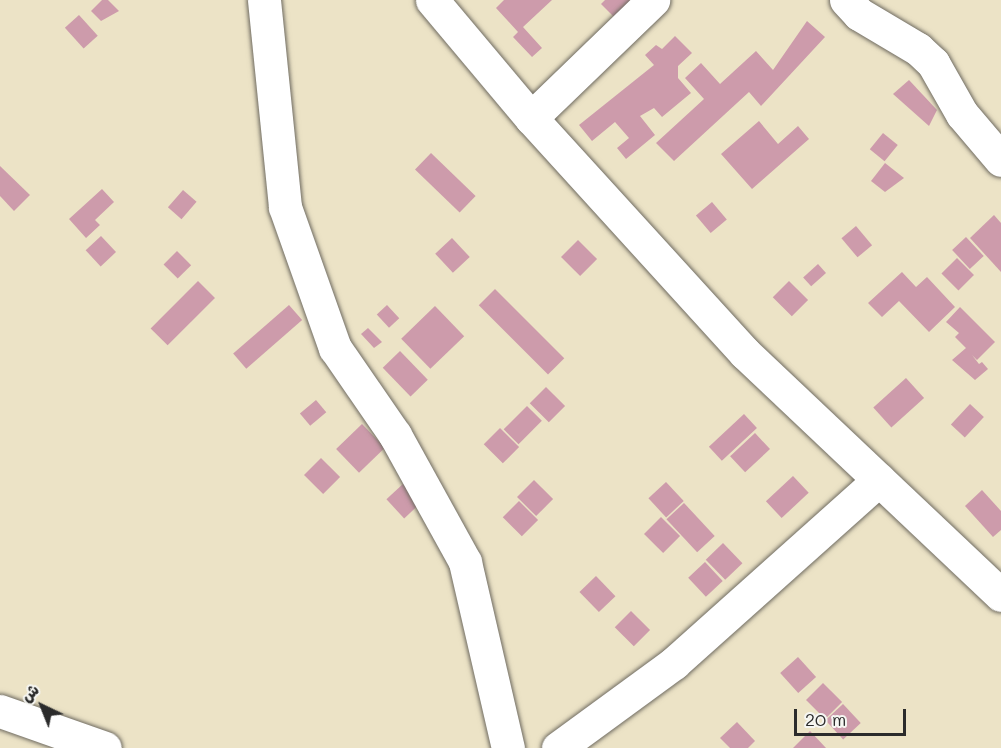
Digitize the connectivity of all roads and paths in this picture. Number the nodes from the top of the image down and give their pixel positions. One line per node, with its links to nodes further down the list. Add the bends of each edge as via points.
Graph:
1 (264, 0): 11 (street, via 285,207 335,348 395,435 465,562)
2 (432, 0): 5 (street)
3 (653, 0): 5 (street)
4 (846, 0): 6 (street, via 859,14 918,49 933,63 962,114)
5 (531, 118): 7 (street, via 745,353)
6 (1001, 160)
7 (879, 480): 8 (street); 12 (street, via 674,663)
8 (1001, 595)
9 (0, 711): 10 (street)
10 (105, 748)
11 (508, 748)
12 (558, 748)

